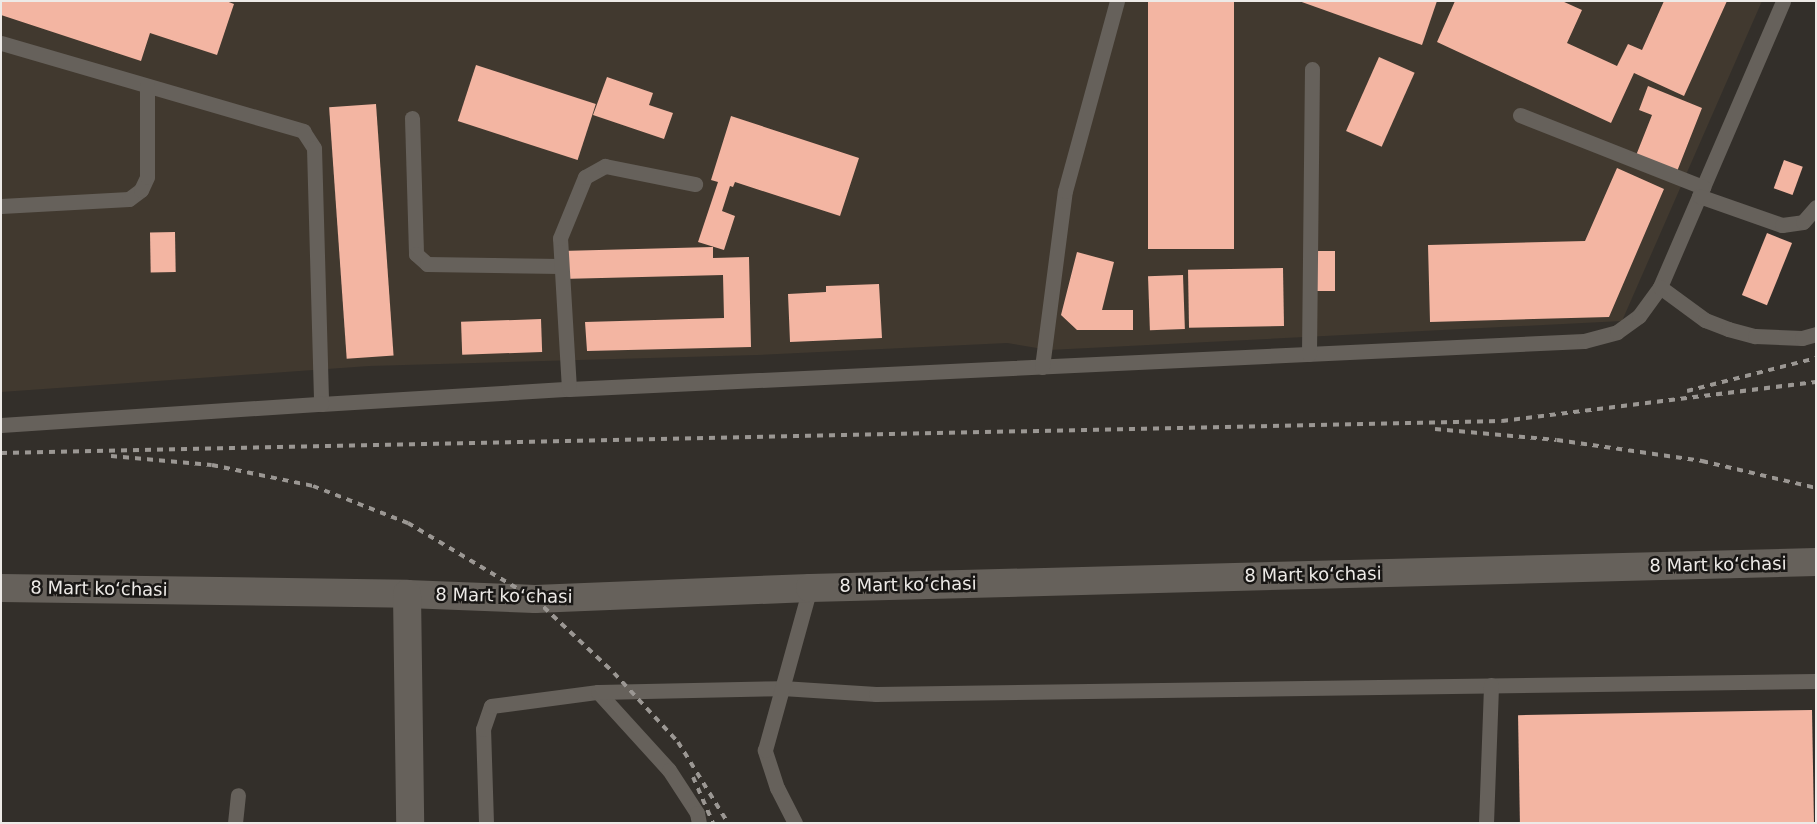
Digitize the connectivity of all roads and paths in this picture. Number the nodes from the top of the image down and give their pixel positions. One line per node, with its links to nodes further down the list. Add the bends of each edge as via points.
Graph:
1 (1117, 1): 16 (lane, via 1065,191)
2 (1783, 1): 9 (lane)
3 (1, 43): 5 (lane)
4 (1312, 69): 15 (lane)
5 (147, 86): 10 (lane, via 147,176 141,190 129,199); 18 (lane, via 303,131 314,148)
6 (1520, 115): 9 (lane)
7 (412, 118): 12 (lane, via 416,254 427,264)
8 (695, 184): 12 (lane, via 605,166 585,177 560,238)
9 (1701, 191): 11 (lane, via 1782,225 1802,222); 13 (lane)
10 (1, 206)
11 (1816, 207)
12 (560, 266): 17 (lane)
13 (1660, 287): 14 (lane, via 1705,320 1728,329 1755,336 1802,338); 15 (lane, via 1639,316 1617,332 1584,341)
14 (1816, 334)
15 (1308, 354): 16 (lane)
16 (1042, 367): 17 (lane)
17 (569, 389): 18 (lane)
18 (321, 404): 19 (lane)
19 (1, 425)
20 (1816, 562): 22 (street, 8 Mart koʻchasi)
21 (1, 588): 23 (street, 8 Mart koʻchasi)
22 (810, 588): 23 (street, 8 Mart koʻchasi, via 535,599); 26 (lane)
23 (408, 594): 31 (street)
24 (1816, 681): 25 (lane)
25 (1491, 685): 26 (lane, via 876,694); 34 (lane)
26 (782, 688): 27 (lane); 29 (lane, via 765,750 776,788)
27 (598, 692): 32 (lane, via 491,706 483,729); 33 (lane, via 669,770 697,813)
28 (238, 795): 30 (lane)
29 (797, 821)
30 (235, 823)
31 (410, 823)
32 (486, 823)
33 (699, 823)
34 (1486, 823)

